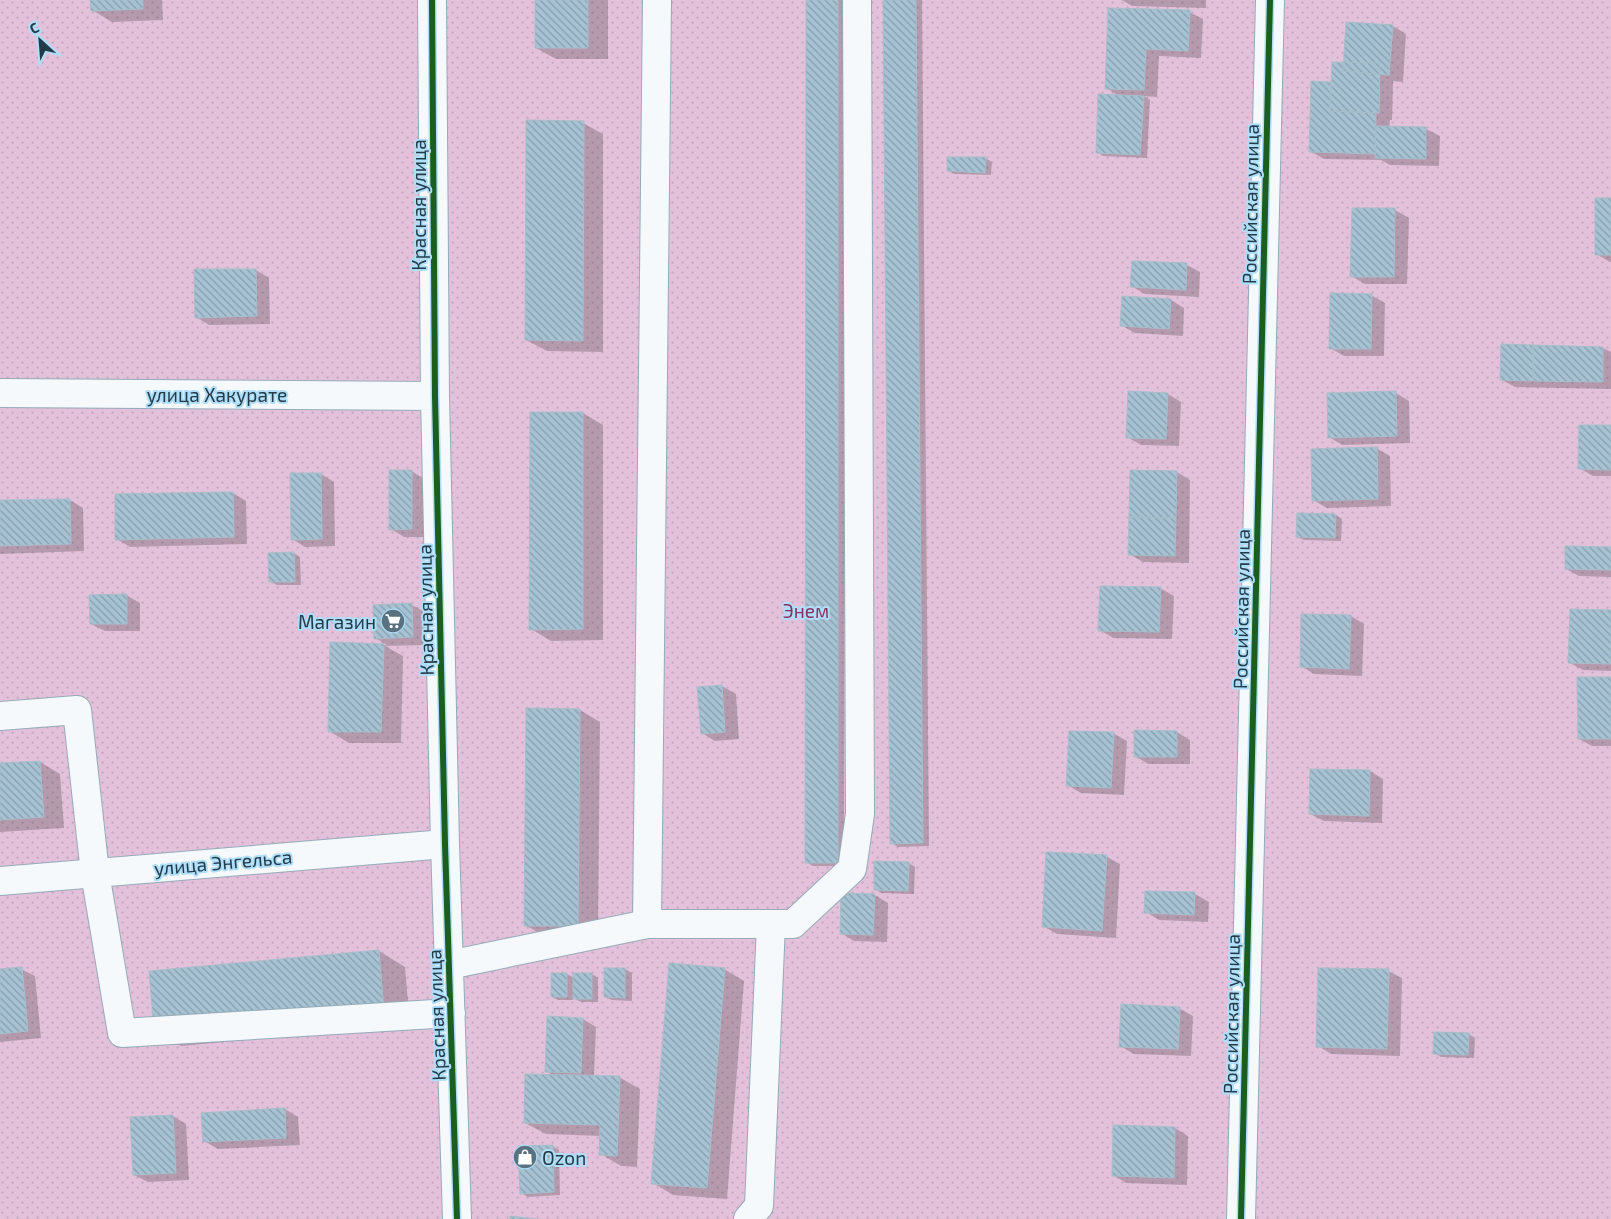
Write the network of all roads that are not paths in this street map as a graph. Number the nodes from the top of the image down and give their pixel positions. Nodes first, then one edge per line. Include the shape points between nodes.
1 (432, 0) edge
2 (657, 0) edge
3 (857, 0) edge
4 (1270, 0) edge
5 (0, 393) edge
6 (435, 396) junction
7 (0, 716) edge
8 (445, 844) junction
9 (95, 873) junction
10 (0, 881) edge
11 (647, 924) junction
12 (771, 924) junction
13 (449, 965) junction
14 (451, 1013) junction
15 (457, 1219) edge
16 (748, 1219) edge
17 (1241, 1219) edge

1 - 6 street, Красная улица
2 - 11 street
3 - 12 street via 860,814 852,869 793,924
4 - 17 street, Российская улица
5 - 6 street, улица Хакурате
6 - 8 street, Красная улица
7 - 9 street via 77,710
8 - 9 street, улица Энгельса
8 - 13 street, Красная улица
9 - 10 street, улица Энгельса
9 - 14 street via 122,1033
11 - 12 street
11 - 13 street
12 - 16 street via 759,1206
13 - 14 street, Красная улица
14 - 15 street, Красная улица

